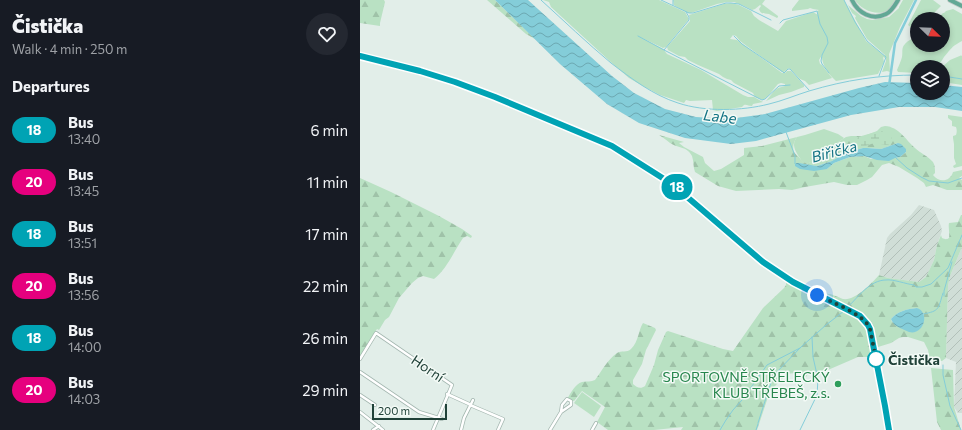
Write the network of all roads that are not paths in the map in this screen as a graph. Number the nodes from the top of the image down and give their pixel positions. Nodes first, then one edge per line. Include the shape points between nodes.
1 (852, 0) edge
2 (898, 0) edge
3 (950, 0) edge
4 (962, 6) edge
5 (360, 56) edge
6 (360, 359) edge
7 (360, 372) edge
8 (447, 394) junction
9 (360, 395) edge
10 (472, 400) dead end
11 (470, 404) junction
12 (375, 405) dead end
13 (360, 412) edge
14 (561, 412) junction
15 (438, 418) junction
16 (442, 419) dead end
17 (596, 423) dead end
18 (379, 426) junction
19 (373, 430) edge
20 (383, 430) edge
21 (433, 430) edge
22 (461, 430) edge
23 (498, 430) edge
24 (550, 430) edge
25 (592, 430) edge
26 (889, 430) edge

1 - 2 main road via 856,8 864,14 877,17 890,12
3 - 4 main road
5 - 26 street via 455,82 612,146 672,184 778,273 860,316 870,329
6 - 8 street, Horní via 376,333 452,385
7 - 15 street via 419,412
8 - 11 street, Horní
8 - 15 street
9 - 12 street
10 - 11 street
11 - 22 street
11 - 23 street, Horní via 503,419
13 - 18 street
14 - 14 street via 562,405 567,399 571,401
14 - 24 street
15 - 16 street
15 - 21 street
17 - 25 street
18 - 19 street
18 - 20 street

